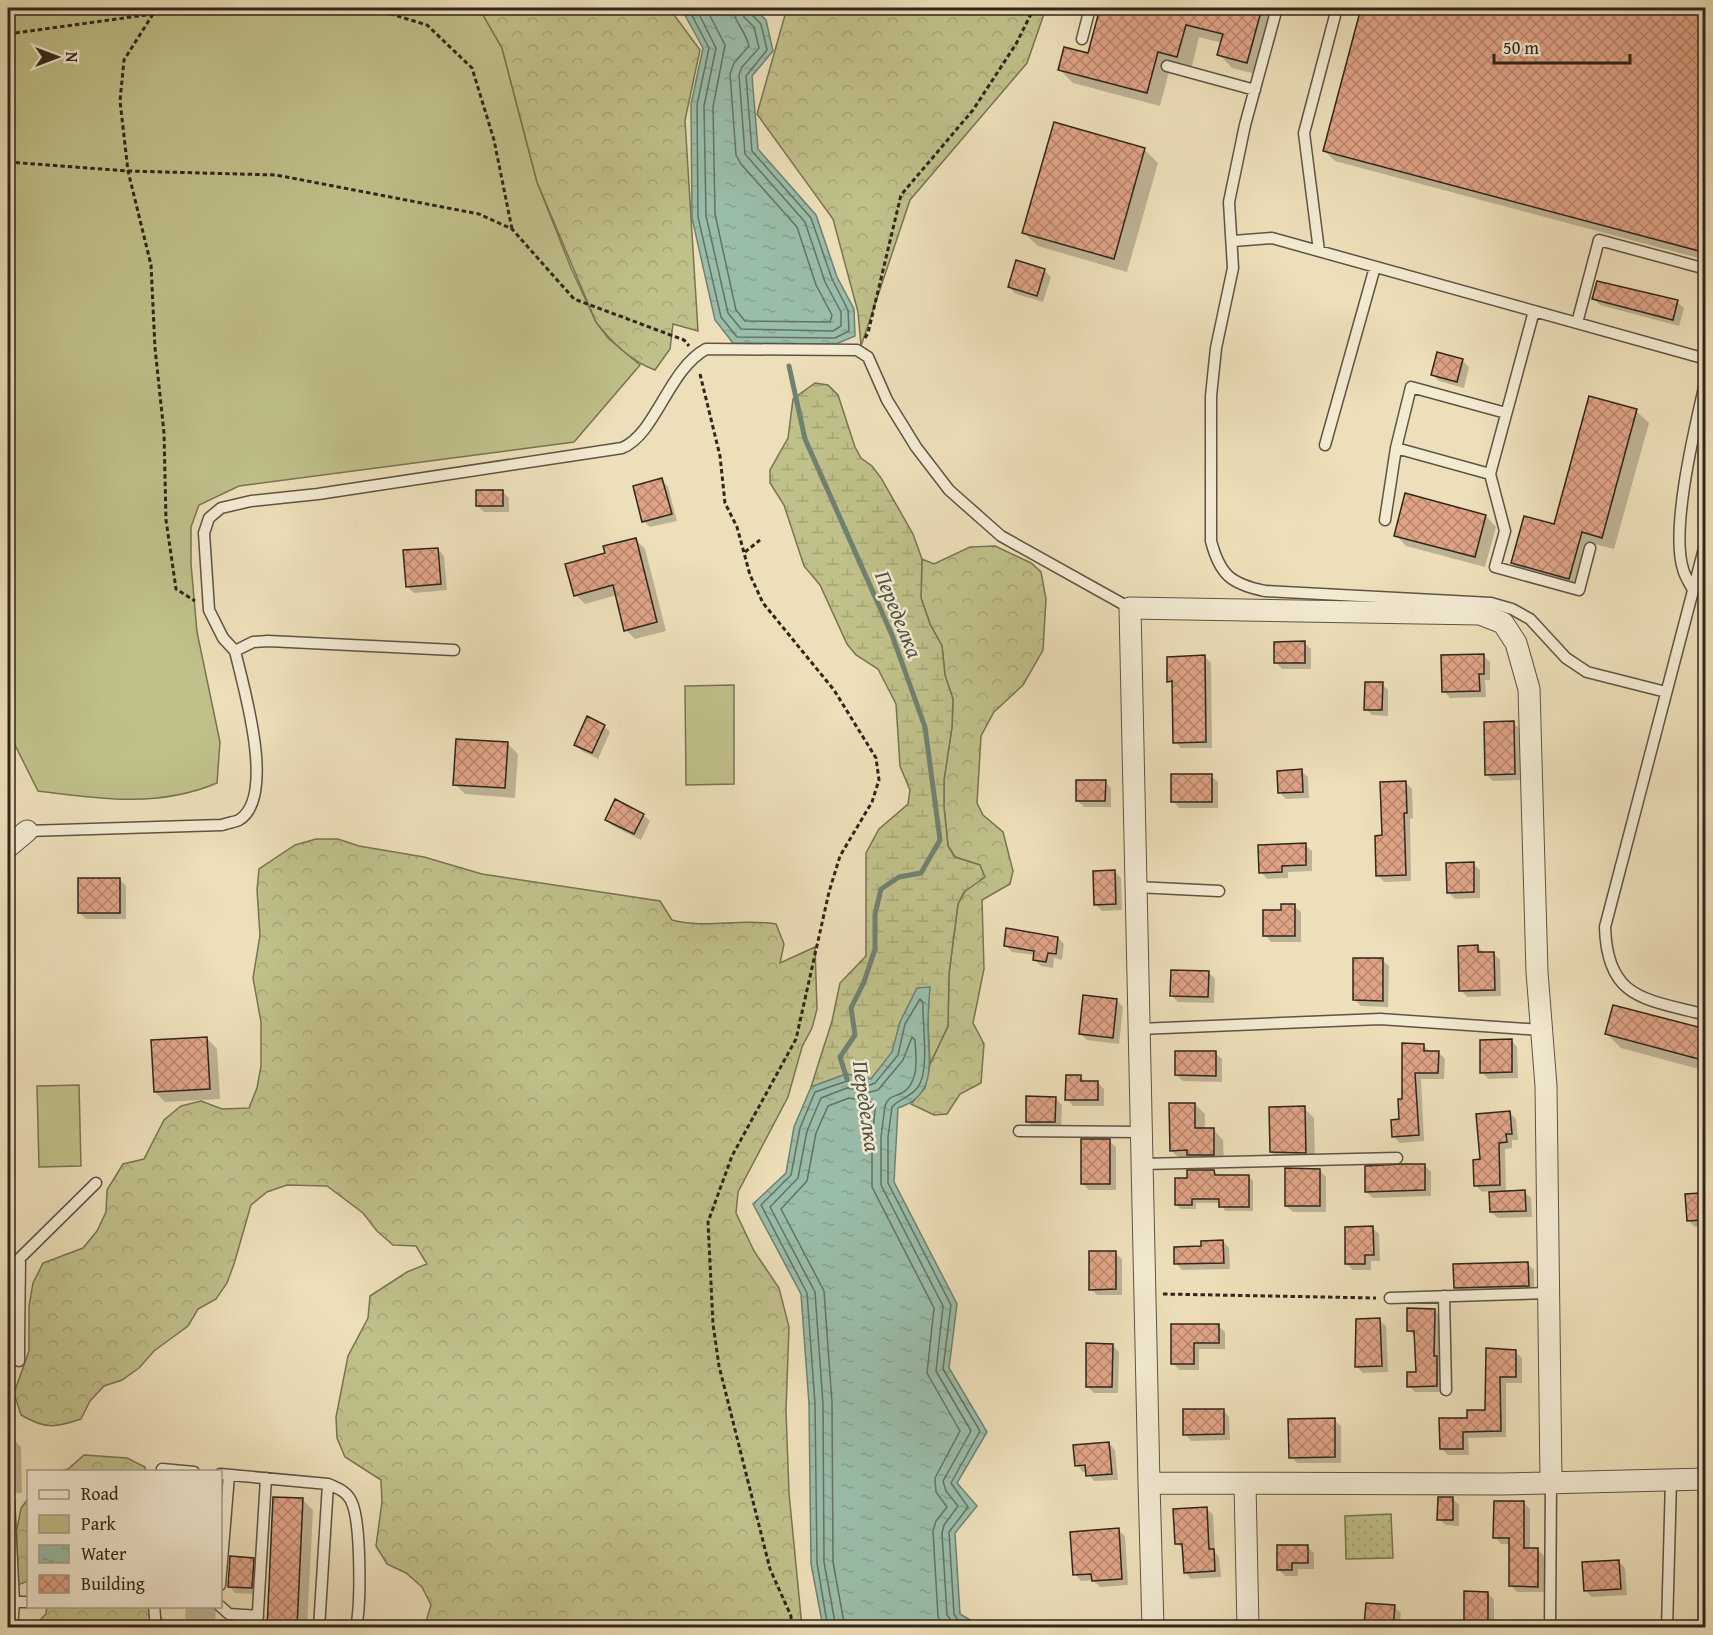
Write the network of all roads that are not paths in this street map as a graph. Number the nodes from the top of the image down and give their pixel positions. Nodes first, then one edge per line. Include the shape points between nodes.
1 (1090, 8) edge
2 (1277, 8) edge
3 (1337, 8) edge
4 (1082, 39) dead end
5 (1167, 66) dead end
6 (1255, 90) junction
7 (1233, 241) junction
8 (1318, 251) junction
9 (1375, 267) junction
10 (1706, 269) edge
11 (1534, 311) junction
12 (1577, 323) junction
13 (1706, 359) edge
14 (1706, 379) edge
15 (1506, 412) junction
16 (1325, 445) dead end
17 (1396, 448) junction
18 (1490, 474) junction
19 (1385, 520) dead end
20 (1706, 541) edge
21 (1590, 548) dead end
22 (1693, 590) junction
23 (1130, 608) junction
24 (454, 650) dead end
25 (235, 651) junction
26 (1666, 692) junction
27 (27, 831) joint
28 (8, 847) edge
29 (1136, 887) junction
30 (1219, 891) dead end
31 (1706, 1015) edge
32 (1139, 1029) junction
33 (1541, 1030) junction
34 (1019, 1131) dead end
35 (1141, 1132) junction
36 (1397, 1158) dead end
37 (1142, 1164) junction
38 (96, 1183) dead end
39 (1550, 1293) junction
40 (1444, 1296) junction
41 (1390, 1298) road end
42 (8, 1339) edge
43 (20, 1339) junction
44 (20, 1361) dead end
45 (1446, 1390) dead end
46 (225, 1474) edge
47 (266, 1478) junction
48 (1706, 1479) edge
49 (1671, 1480) junction
50 (1551, 1481) junction
51 (1149, 1483) junction
52 (328, 1484) junction
53 (1245, 1484) junction
54 (9, 1500) dead end
55 (222, 1541) edge
56 (14, 1602) junction
57 (27, 1602) edge
58 (154, 1608) edge
59 (222, 1608) edge
60 (258, 1622) edge
61 (12, 1628) edge
62 (156, 1628) edge
63 (319, 1628) edge
64 (356, 1628) edge
65 (1154, 1628) edge
66 (1248, 1628) edge
67 (1550, 1628) edge
68 (1667, 1628) edge

1 - 4 lane
2 - 6 lane
3 - 8 lane via 1304,133
5 - 6 lane
6 - 7 lane via 1229,202
7 - 8 lane via 1272,238
7 - 26 lane via 1233,268 1210,396 1210,541 1217,564 1228,576 1265,591 1491,603 1530,619 1566,658 1587,672
8 - 9 lane
9 - 11 lane
9 - 16 lane
10 - 12 lane via 1599,240
11 - 12 lane
11 - 15 lane
12 - 13 lane
14 - 22 lane via 1689,457 1680,533 1682,568
15 - 17 lane via 1411,387
15 - 18 lane
17 - 18 lane
17 - 19 lane
18 - 21 lane via 1504,531 1495,567 1579,590
20 - 22 lane
22 - 26 lane
23 - 25 lane via 1001,536 949,490 898,419 868,357 857,350 706,349 695,355 676,377 637,439 622,448 221,508 209,518 204,533 209,610 223,638
23 - 29 street
23 - 33 street via 1480,614 1503,623 1516,643 1528,689
24 - 25 lane via 268,641 253,642
25 - 27 lane via 258,760 255,799 240,819 222,825
26 - 31 lane via 1605,927 1606,949 1624,988 1645,999
27 - 28 street
29 - 30 lane
29 - 32 street
32 - 33 lane via 1380,1019
32 - 35 street
33 - 39 street via 1546,1086
34 - 35 lane
35 - 37 street
36 - 37 lane
37 - 51 street
38 - 43 lane via 20,1258
39 - 40 lane
39 - 50 street
40 - 41 lane
40 - 45 lane
42 - 43 lane
43 - 44 lane
46 - 47 lane
46 - 55 lane
47 - 52 lane
47 - 60 lane
48 - 49 street
49 - 50 street
49 - 68 lane
50 - 53 street
50 - 67 lane
51 - 53 street
51 - 65 street
52 - 63 lane
52 - 64 lane via 344,1491 352,1502 358,1524
53 - 66 street
54 - 56 lane
56 - 57 lane
56 - 61 lane
58 - 62 lane
59 - 60 lane via 229,1614

